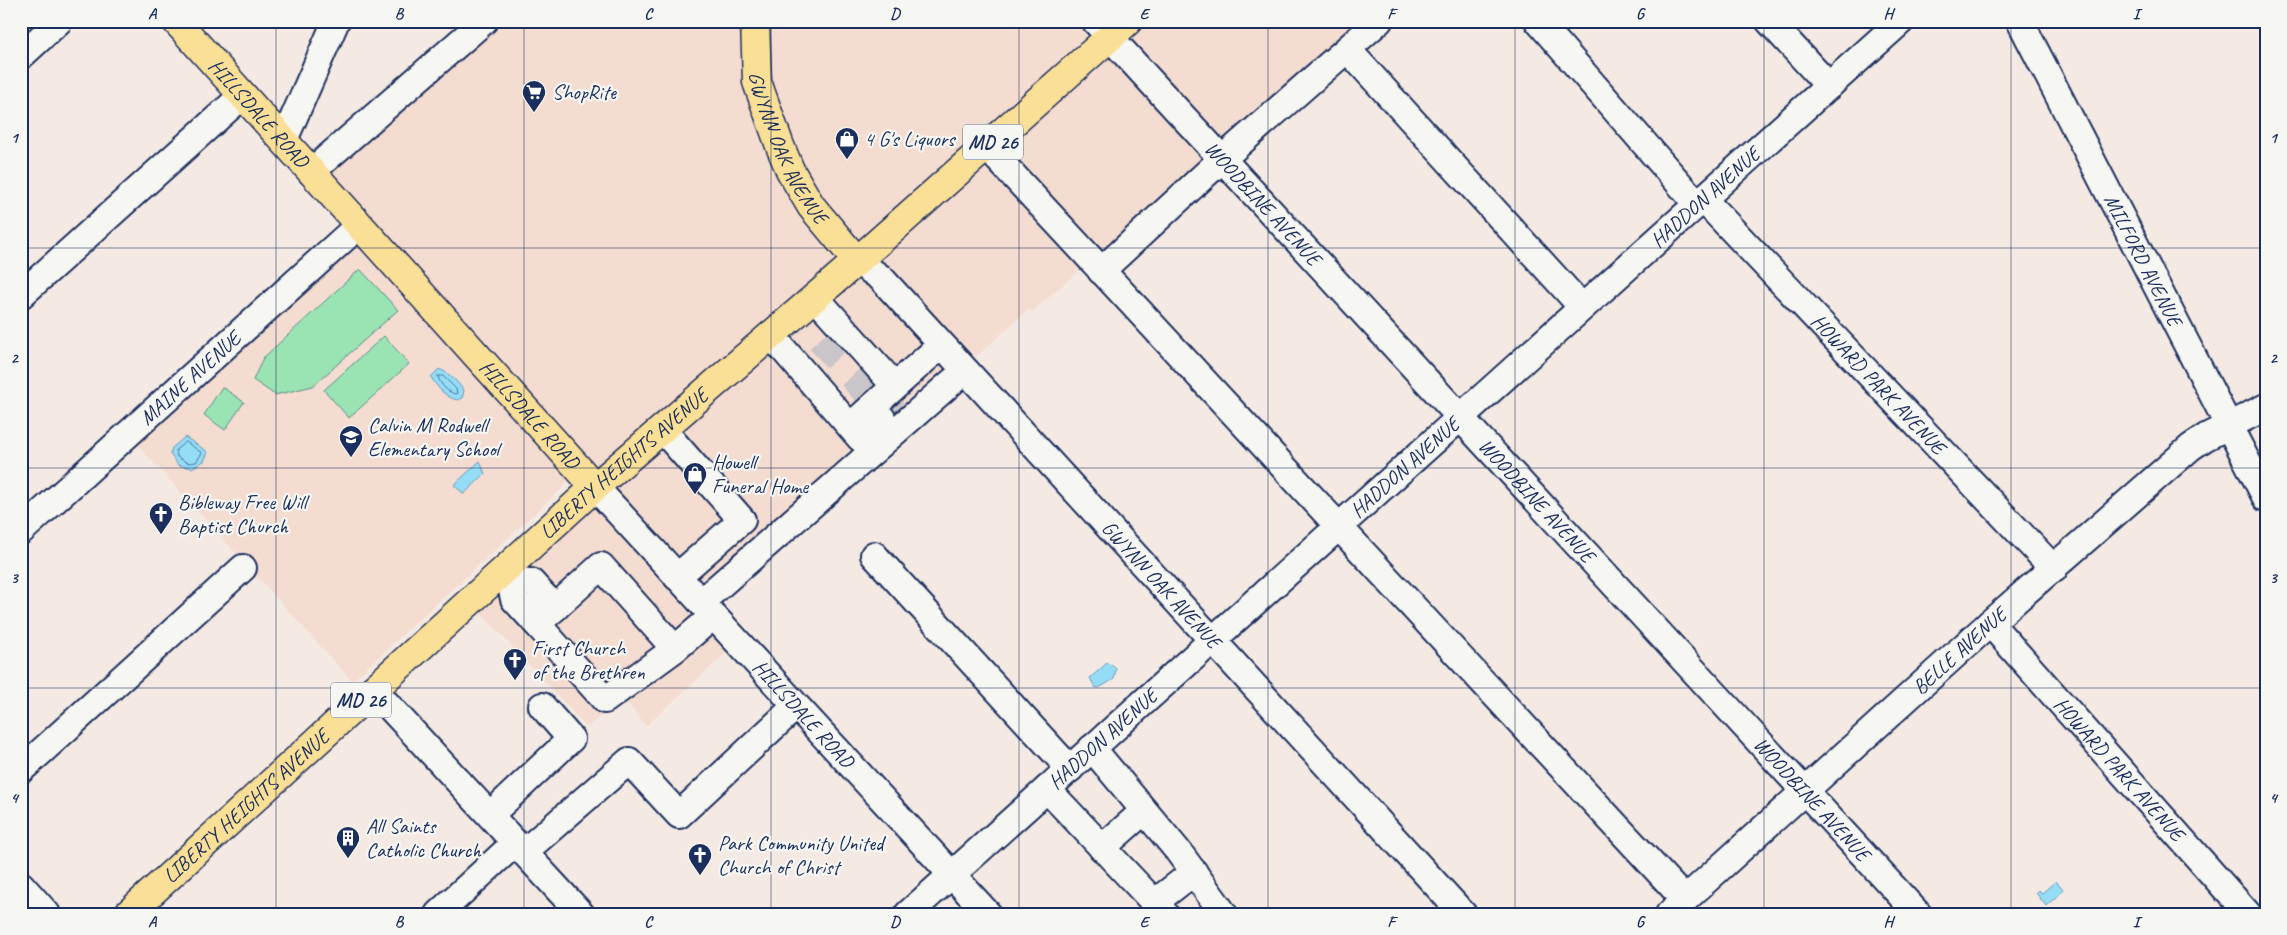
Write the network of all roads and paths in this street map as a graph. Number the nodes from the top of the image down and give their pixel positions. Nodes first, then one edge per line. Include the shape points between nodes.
1 (59, 21) edge
2 (176, 21) edge
3 (336, 21) edge
4 (484, 21) edge
5 (755, 21) edge
6 (1380, 21) edge
7 (1769, 21) edge
8 (1901, 21) edge
9 (2020, 21) edge
10 (1551, 26) edge
11 (1111, 27) edge
12 (1348, 50) junction
13 (21, 56) edge
14 (1829, 86) junction
15 (243, 95) junction
16 (284, 140) junction
17 (987, 147) junction
18 (1222, 159) junction
19 (312, 172) junction
20 (1700, 202) junction
21 (359, 225) junction
22 (857, 261) junction
23 (1101, 271) junction
24 (21, 295) edge
25 (815, 297) junction
26 (1582, 307) junction
27 (771, 335) junction
28 (953, 381) junction
29 (881, 387) junction
30 (2266, 407) edge
31 (1461, 416) junction
32 (882, 418) tunnel mouth
33 (2229, 426) junction
34 (662, 429) junction
35 (594, 487) junction
36 (2266, 498) edge
37 (1338, 527) junction
38 (21, 531) edge
39 (876, 554) dead end
40 (243, 568) dead end
41 (2054, 569) junction
42 (506, 576) junction
43 (678, 577) junction
44 (707, 609) junction
45 (546, 616) junction
46 (1990, 623) junction
47 (1207, 645) junction
48 (675, 649) junction
49 (374, 689) junction
50 (542, 706) dead end
51 (796, 706) junction
52 (1092, 748) junction
53 (1070, 769) junction
54 (21, 770) edge
55 (1047, 789) junction
56 (1805, 791) junction
57 (1144, 811) junction
58 (490, 815) junction
59 (519, 848) junction
60 (1102, 848) junction
61 (1194, 872) junction
62 (952, 874) junction
63 (21, 885) edge
64 (1677, 907) edge
65 (1160, 908) edge
66 (47, 914) edge
67 (128, 914) edge
68 (438, 914) edge
69 (581, 914) edge
70 (908, 914) edge
71 (988, 914) edge
72 (1224, 914) edge
73 (1441, 914) edge
74 (1463, 914) edge
75 (1918, 914) edge
76 (2248, 914) edge

1 - 13 street
2 - 15 main road, HILLSDALE ROAD
3 - 16 street
4 - 19 street
5 - 22 main road, GWYNN OAK AVENUE via 757,82 790,170 811,206
6 - 12 street
7 - 14 street
8 - 14 street, HADDON AVENUE
9 - 33 street, MILFORD AVENUE
10 - 20 street, HOWARD PARK AVENUE
11 - 17 main road, LIBERTY HEIGHTS AVENUE / MD 26
11 - 18 street, WOODBINE AVENUE
12 - 18 street
12 - 26 street
14 - 20 street, HADDON AVENUE
15 - 16 main road, HILLSDALE ROAD
15 - 24 street
16 - 19 main road, HILLSDALE ROAD
17 - 22 main road, LIBERTY HEIGHTS AVENUE / MD 26
17 - 23 street
18 - 23 street
18 - 31 street, WOODBINE AVENUE
19 - 21 main road, HILLSDALE ROAD
20 - 26 street, HADDON AVENUE
20 - 41 street, HOWARD PARK AVENUE
21 - 35 main road, HILLSDALE ROAD
21 - 38 street, MAINE AVENUE
22 - 25 main road, LIBERTY HEIGHTS AVENUE / MD 26
22 - 29 street, GWYNN OAK AVENUE via 869,287
22 - 47 street, GWYNN OAK AVENUE via 881,278
23 - 37 street
25 - 27 main road, LIBERTY HEIGHTS AVENUE / MD 26
25 - 29 street
26 - 31 street, HADDON AVENUE
27 - 29 street via 810,364
27 - 34 main road, LIBERTY HEIGHTS AVENUE / MD 26
28 - 29 street, GWYNN OAK AVENUE
28 - 44 street
28 - 47 street, GWYNN OAK AVENUE
29 - 32 street via 860,438
30 - 33 street, BELLE AVENUE
31 - 37 street, HADDON AVENUE
31 - 56 street, WOODBINE AVENUE
33 - 36 street, MILFORD AVENUE
33 - 41 street, BELLE AVENUE via 2191,447
34 - 35 main road, LIBERTY HEIGHTS AVENUE / MD 26
34 - 43 street via 742,520
35 - 42 main road, LIBERTY HEIGHTS AVENUE / MD 26
35 - 43 street, HILLSDALE ROAD
37 - 47 street, HADDON AVENUE
37 - 64 street
39 - 53 street
40 - 54 street
41 - 46 street, BELLE AVENUE
42 - 45 street via 514,599
42 - 49 main road, LIBERTY HEIGHTS AVENUE / MD 26
43 - 44 street, HILLSDALE ROAD
44 - 48 street
44 - 51 street, HILLSDALE ROAD
45 - 48 street via 601,566
45 - 48 street via 605,700
46 - 56 street, BELLE AVENUE
46 - 76 street, HOWARD PARK AVENUE
47 - 52 street, HADDON AVENUE
47 - 73 street, GWYNN OAK AVENUE
47 - 74 street, GWYNN OAK AVENUE
49 - 58 street
49 - 67 main road, LIBERTY HEIGHTS AVENUE / MD 26
50 - 58 street via 571,739
51 - 59 street via 679,815 629,761
51 - 62 street, HILLSDALE ROAD
52 - 53 street, HADDON AVENUE
52 - 57 street
53 - 55 street, HADDON AVENUE
55 - 60 street
55 - 62 street, HADDON AVENUE
56 - 64 street, BELLE AVENUE
56 - 75 street, WOODBINE AVENUE
57 - 60 street
57 - 61 street
58 - 59 street
59 - 68 street
59 - 69 street
60 - 65 street
61 - 65 street
61 - 72 street
62 - 70 street, HADDON AVENUE
62 - 71 street, HILLSDALE ROAD
63 - 66 street

